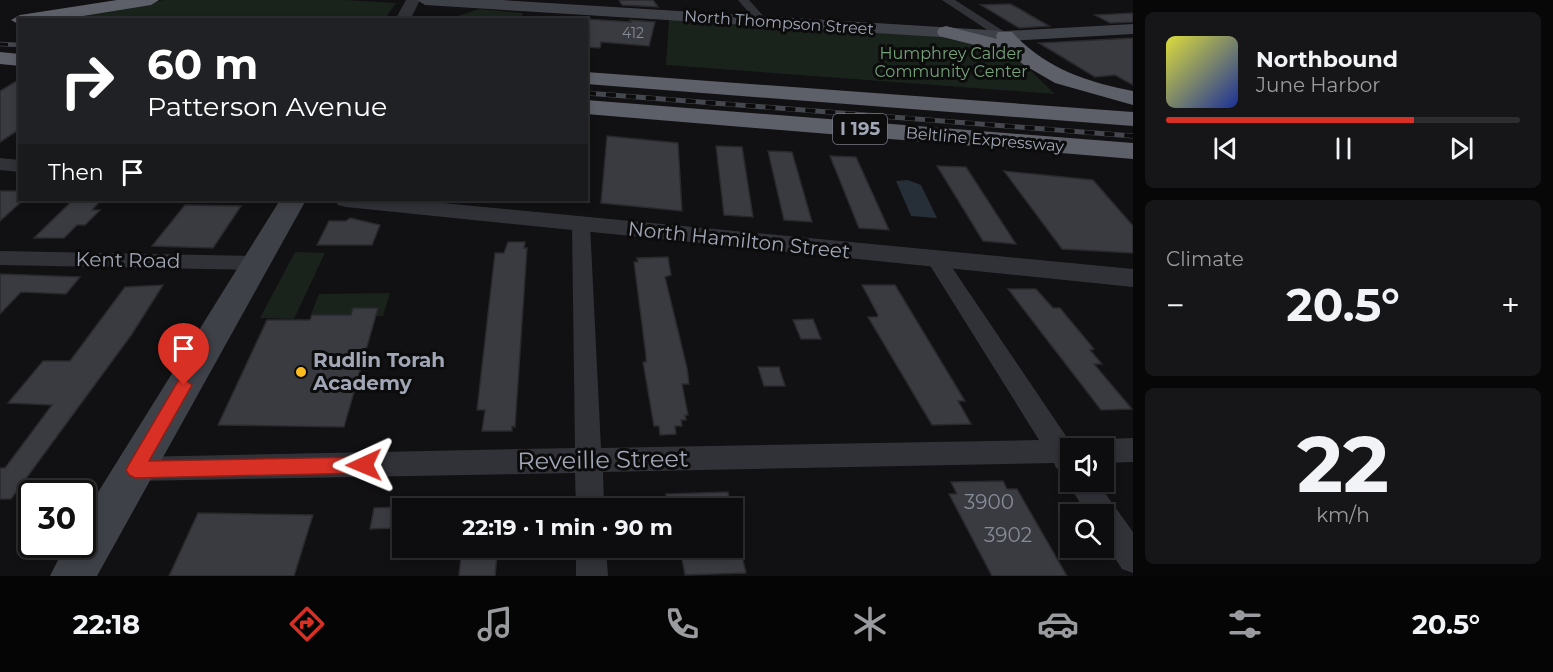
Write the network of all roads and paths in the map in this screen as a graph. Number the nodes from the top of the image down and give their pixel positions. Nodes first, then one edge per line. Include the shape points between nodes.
1 (151, 0) edge
2 (413, 0) edge
3 (425, 0) edge
4 (743, 0) edge
5 (947, 0) edge
6 (479, 1) edge
7 (539, 4) edge
8 (438, 17) dead end
9 (56, 18) edge
10 (403, 18) edge
11 (762, 21) junction
12 (1133, 29) edge
13 (946, 32) joint
14 (1010, 43) junction
15 (0, 58) edge
16 (18, 62) edge
17 (18, 62) edge
18 (0, 64) edge
19 (588, 78) edge
20 (1133, 98) edge
21 (588, 107) edge
22 (1133, 119) edge
23 (1133, 151) edge
24 (0, 164) edge
25 (18, 166) edge
26 (292, 201) edge
27 (356, 201) edge
28 (581, 224) junction
29 (0, 258) edge
30 (936, 259) junction
31 (256, 263) junction
32 (1133, 278) edge
33 (1060, 444) edge
34 (1133, 450) edge
35 (1114, 451) edge
36 (1060, 456) edge
37 (589, 461) junction
38 (135, 470) junction
39 (590, 498) edge
40 (1114, 530) edge
41 (591, 558) edge
42 (1133, 558) edge
43 (72, 576) edge
44 (592, 576) edge

1 - 9 highway
2 - 10 street
3 - 6 main road, North Thompson Street
4 - 11 street
5 - 14 street
6 - 7 main road, North Thompson Street
6 - 8 main road
7 - 11 main road, North Thompson Street
11 - 13 main road, North Thompson Street
12 - 14 main road
13 - 14 highway
14 - 20 highway via 1033,64 1059,76
15 - 16 highway
17 - 18 highway
19 - 22 highway, Beltline Expressway / I 195
21 - 23 highway, Beltline Expressway / I 195
24 - 25 street
26 - 31 main road
27 - 28 street, North Hamilton Street
28 - 30 street, North Hamilton Street
28 - 37 street
29 - 31 street, Kent Road
30 - 32 street, North Hamilton Street
30 - 33 street
31 - 38 main road
34 - 35 street
36 - 37 street, Reveille Street
37 - 38 street, Reveille Street
37 - 39 street
38 - 43 main road
40 - 42 street
41 - 44 street

